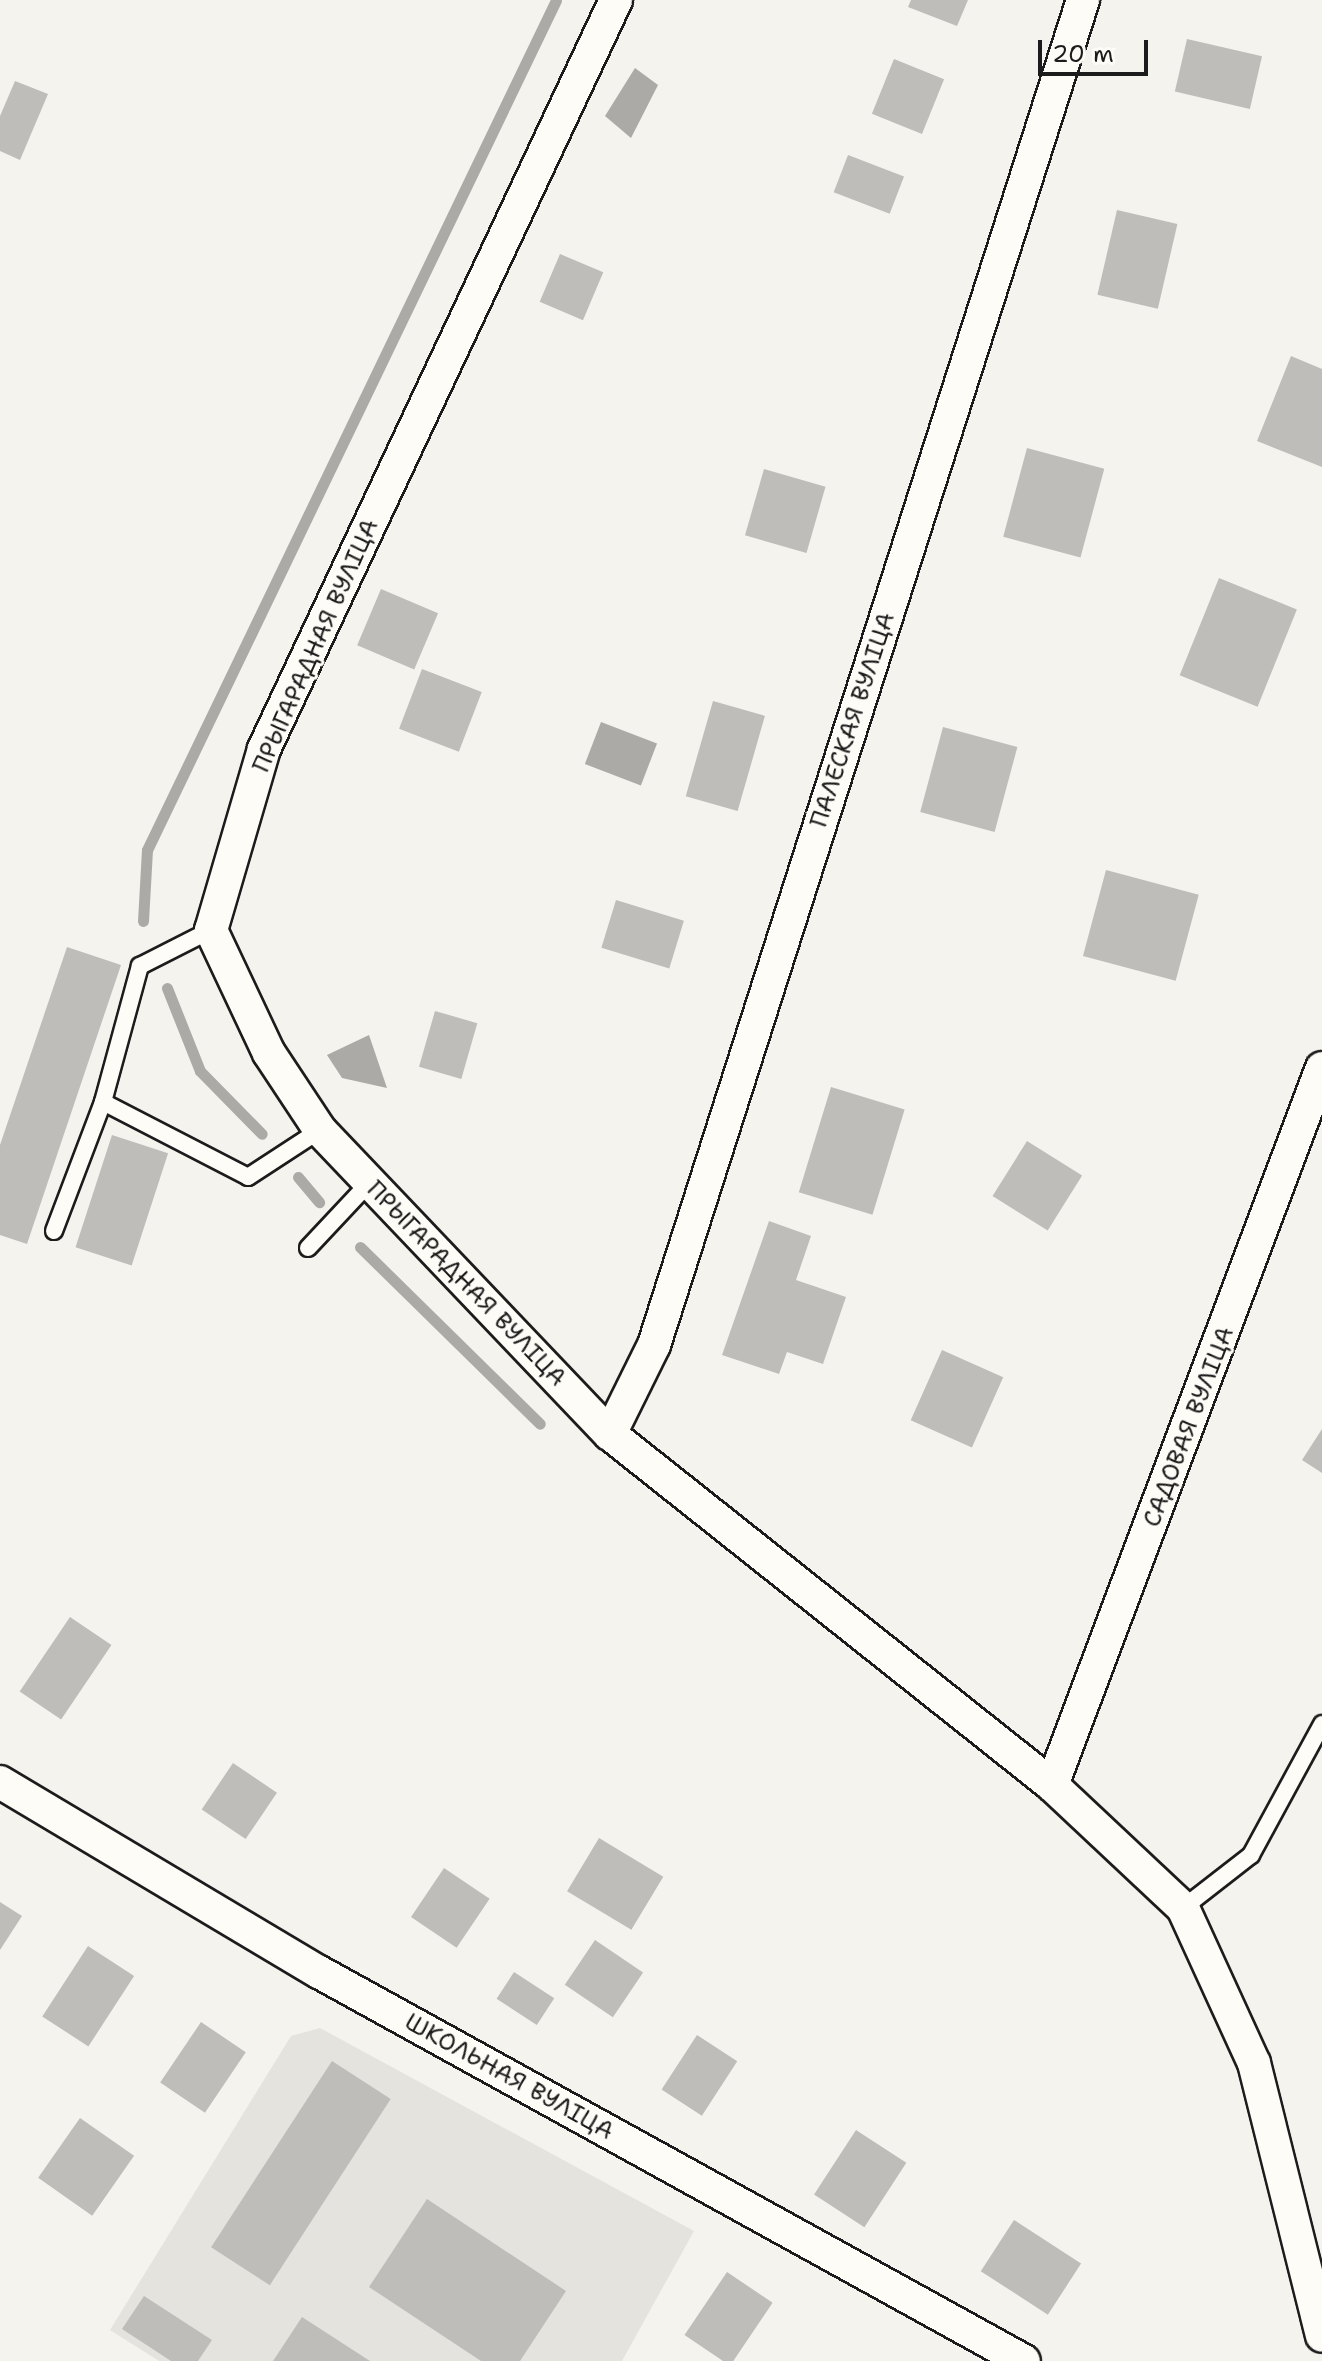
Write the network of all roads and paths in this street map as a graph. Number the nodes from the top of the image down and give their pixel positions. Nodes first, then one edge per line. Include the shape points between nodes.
1 (616, 0) edge
2 (1083, 0) edge
3 (211, 930) junction
4 (1322, 1068) edge
5 (103, 1102) junction
6 (320, 1130) junction
7 (368, 1184) junction
8 (54, 1231) dead end
9 (308, 1248) dead end
10 (610, 1434) junction
11 (1322, 1724) edge
12 (0, 1782) edge
13 (1052, 1785) junction
14 (1183, 1908) junction
15 (1322, 2336) edge
16 (1024, 2361) edge

1 - 3 street, ПРЫГАРАДНАЯ ВУЛІЦА via 264,749
2 - 10 street, ПАЛЕСКАЯ ВУЛІЦА via 659,1330
3 - 5 lane via 140,966
3 - 6 street, ПРЫГАРАДНАЯ ВУЛІЦА via 269,1053
4 - 13 street, САДОВАЯ ВУЛІЦА
5 - 6 lane via 248,1177
5 - 8 lane
6 - 7 street, ПРЫГАРАДНАЯ ВУЛІЦА
7 - 9 lane
7 - 10 street, ПРЫГАРАДНАЯ ВУЛІЦА
10 - 13 street, ПРЫГАРАДНАЯ ВУЛІЦА
11 - 14 lane via 1251,1855
12 - 16 street, ШКОЛЬНАЯ ВУЛІЦА via 319,1972
13 - 14 street, ПРЫГАРАДНАЯ ВУЛІЦА
14 - 15 street via 1254,2063

